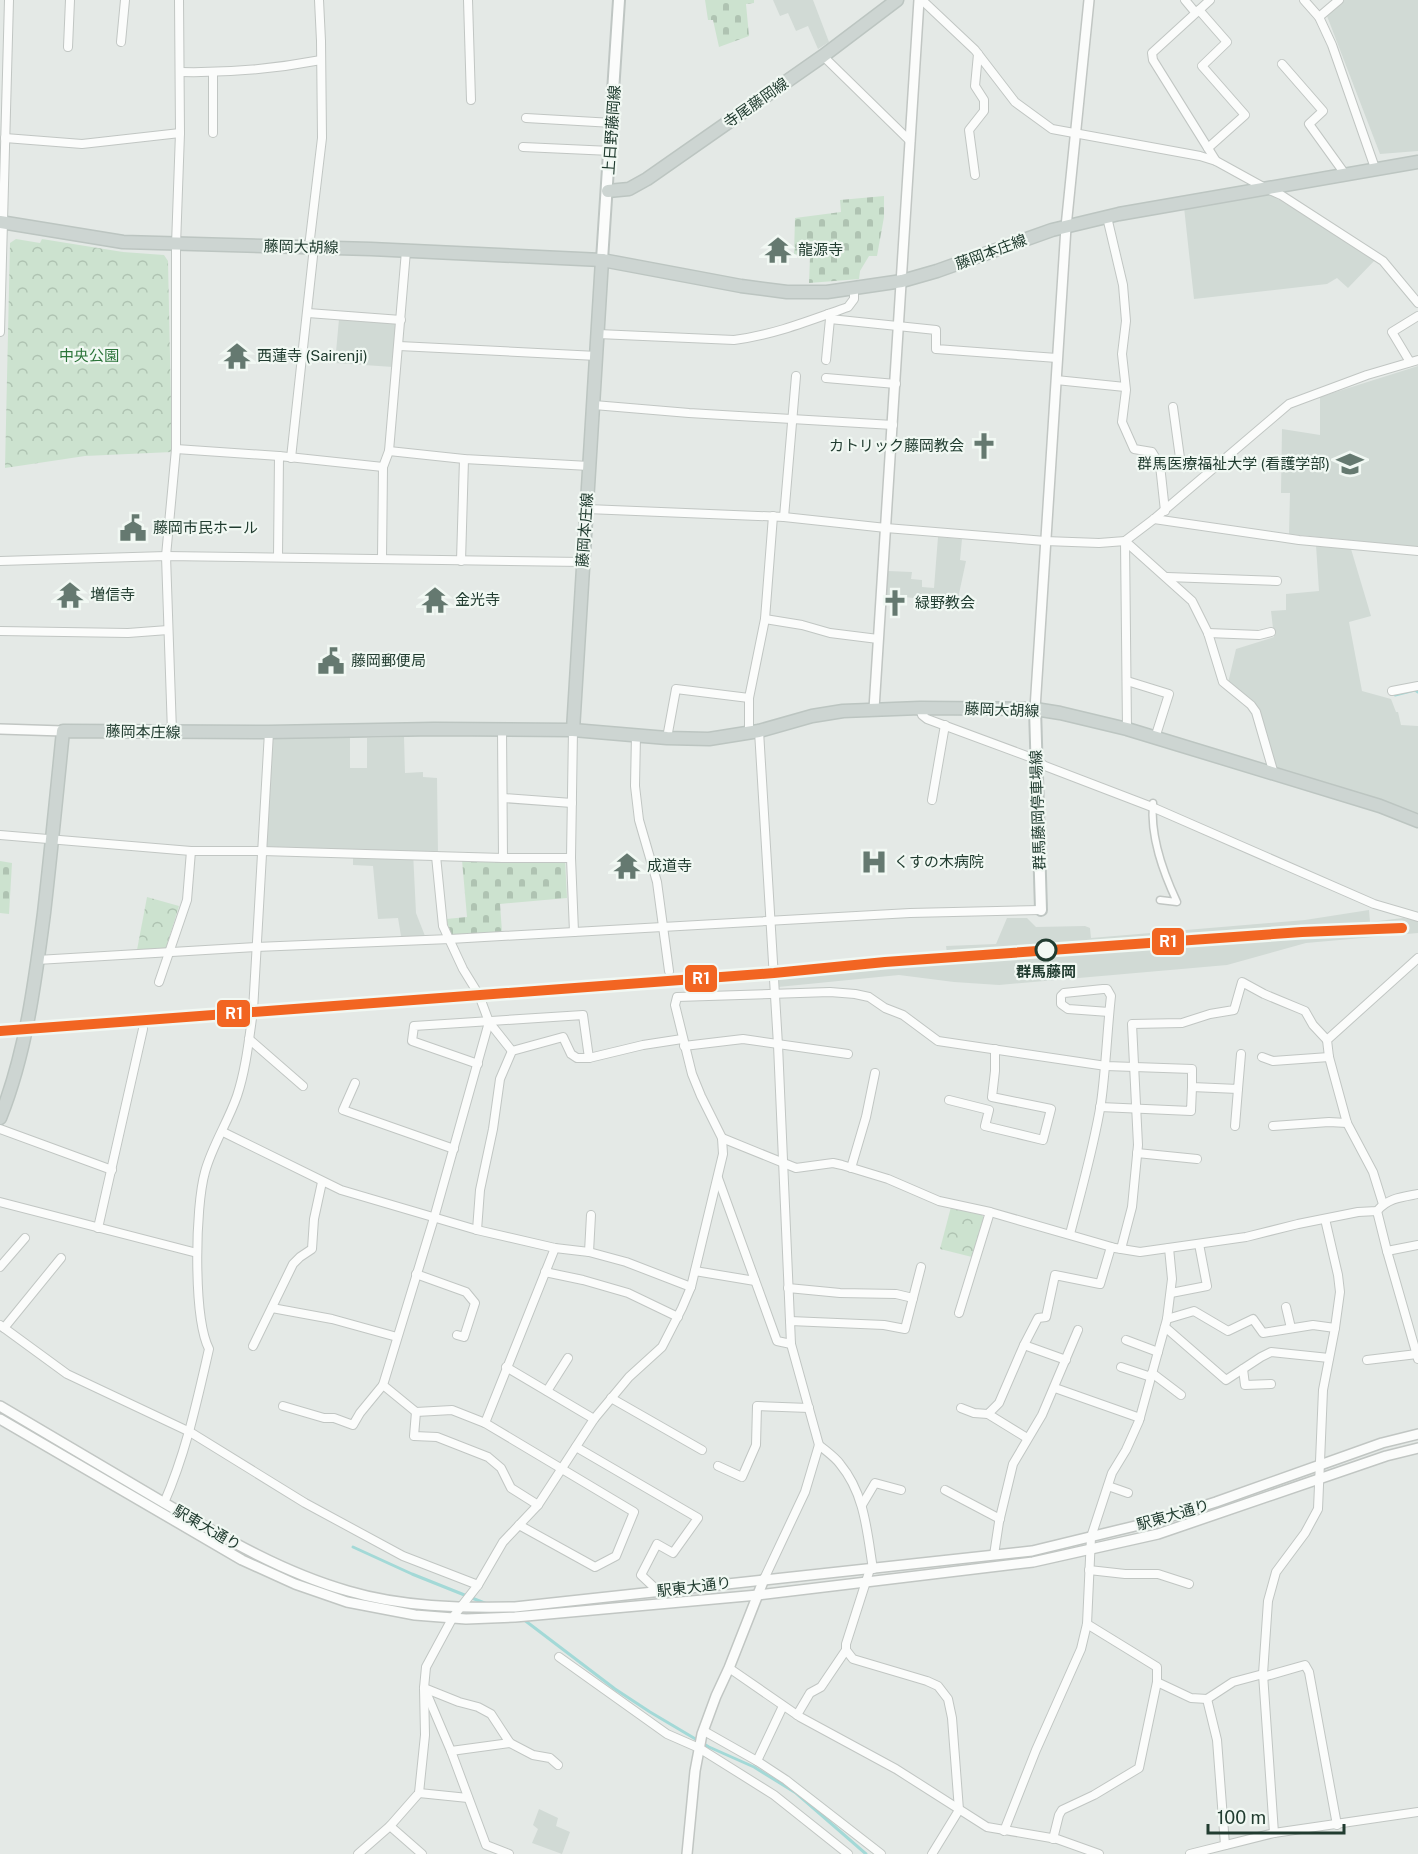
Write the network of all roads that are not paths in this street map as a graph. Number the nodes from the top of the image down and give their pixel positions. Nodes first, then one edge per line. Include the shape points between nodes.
1 (9, 0) edge
2 (69, 0) edge
3 (125, 0) edge
4 (179, 0) edge
5 (319, 0) edge
6 (468, 0) edge
7 (620, 0) edge
8 (897, 0) edge
9 (921, 0) edge
10 (1089, 0) edge
11 (1185, 0) edge
12 (1210, 0) edge
13 (1304, 0) edge
14 (1339, 0) edge
15 (1197, 11) junction
16 (1319, 17) junction
17 (121, 42) dead end
18 (68, 47) dead end
19 (978, 54) junction
20 (823, 56) junction
21 (321, 60) junction
22 (1282, 64) dead end
23 (180, 72) junction
24 (213, 72) junction
25 (471, 100) dead end
26 (526, 118) dead end
27 (3, 120) edge
28 (613, 123) junction
29 (180, 133) junction
30 (213, 133) dead end
31 (1076, 135) junction
32 (5, 138) junction
33 (910, 141) junction
34 (523, 147) dead end
35 (1208, 148) junction
36 (611, 151) junction
37 (1216, 161) junction
38 (1418, 162) edge
39 (1375, 168) junction
40 (1345, 174) junction
41 (975, 175) dead end
42 (1265, 188) junction
43 (608, 190) junction
44 (1107, 217) junction
45 (2, 222) edge
46 (1066, 227) junction
47 (176, 245) junction
48 (311, 247) junction
49 (406, 251) junction
50 (602, 261) junction
51 (902, 281) junction
52 (854, 289) junction
53 (1418, 303) edge
54 (308, 313) junction
55 (829, 316) junction
56 (1418, 316) edge
57 (0, 320) edge
58 (401, 321) junction
59 (899, 327) junction
60 (0, 332) edge
61 (598, 334) junction
62 (399, 346) junction
63 (597, 356) junction
64 (1058, 358) junction
65 (826, 360) dead end
66 (1414, 361) edge
67 (796, 376) dead end
68 (826, 378) dead end
69 (1056, 380) junction
70 (896, 384) junction
71 (1125, 387) junction
72 (594, 405) junction
73 (1173, 407) dead end
74 (793, 419) junction
75 (893, 424) junction
76 (176, 449) junction
77 (388, 451) junction
78 (279, 456) junction
79 (291, 458) junction
80 (464, 459) junction
81 (1160, 465) junction
82 (589, 466) junction
83 (383, 467) junction
84 (587, 508) junction
85 (1164, 511) junction
86 (773, 516) junction
87 (784, 516) junction
88 (1154, 519) junction
89 (886, 528) junction
90 (1045, 541) junction
91 (1125, 541) junction
92 (1418, 551) edge
93 (166, 556) junction
94 (278, 557) junction
95 (382, 559) junction
96 (0, 561) edge
97 (461, 561) junction
98 (583, 562) junction
99 (1167, 577) junction
100 (1277, 581) dead end
101 (765, 619) junction
102 (168, 630) junction
103 (0, 632) edge
104 (1271, 632) dead end
105 (1208, 633) junction
106 (878, 639) junction
107 (1127, 681) junction
108 (1418, 686) edge
109 (1392, 691) dead end
110 (749, 698) junction
111 (920, 708) junction
112 (874, 709) junction
113 (1035, 709) junction
114 (945, 725) junction
115 (0, 729) edge
116 (1127, 729) junction
117 (502, 730) junction
118 (573, 730) junction
119 (63, 731) junction
120 (172, 732) junction
121 (269, 732) junction
122 (754, 732) junction
123 (636, 735) junction
124 (667, 738) junction
125 (1155, 738) junction
126 (1035, 759) junction
127 (1274, 774) junction
128 (503, 798) junction
129 (932, 800) dead end
130 (572, 803) junction
131 (1153, 805) junction
132 (1418, 821) edge
133 (0, 835) edge
134 (52, 840) junction
135 (191, 851) junction
136 (262, 851) junction
137 (436, 856) junction
138 (503, 858) junction
139 (571, 858) junction
140 (1160, 900) dead end
141 (1041, 910) joint
142 (1418, 917) edge
143 (772, 922) junction
144 (663, 928) junction
145 (574, 932) junction
146 (450, 939) junction
147 (256, 946) junction
148 (169, 952) junction
149 (1418, 958) edge
150 (38, 960) junction
151 (669, 971) dead end
152 (159, 982) dead end
153 (774, 993) junction
154 (1109, 1012) junction
155 (489, 1022) junction
156 (143, 1029) dead end
157 (249, 1039) junction
158 (1327, 1040) junction
159 (683, 1042) junction
160 (778, 1045) junction
161 (995, 1049) junction
162 (512, 1051) junction
163 (848, 1054) dead end
164 (1241, 1054) dead end
165 (1262, 1057) dead end
166 (1329, 1057) junction
167 (589, 1058) junction
168 (478, 1064) junction
169 (1106, 1066) junction
170 (1133, 1067) junction
171 (874, 1073) dead end
172 (355, 1083) dead end
173 (303, 1086) dead end
174 (1192, 1087) junction
175 (1238, 1089) junction
176 (992, 1096) junction
177 (949, 1100) dead end
178 (1100, 1107) junction
179 (988, 1110) junction
180 (1136, 1110) junction
181 (0, 1118) edge
182 (1347, 1124) junction
183 (1235, 1126) dead end
184 (1273, 1126) dead end
185 (0, 1129) edge
186 (223, 1132) junction
187 (722, 1137) junction
188 (454, 1149) junction
189 (1137, 1153) junction
190 (1197, 1159) dead end
191 (782, 1161) junction
192 (851, 1168) junction
193 (112, 1170) junction
194 (718, 1177) junction
195 (322, 1182) junction
196 (1418, 1194) edge
197 (0, 1202) edge
198 (1383, 1204) junction
199 (1377, 1211) junction
200 (990, 1212) junction
201 (591, 1215) dead end
202 (434, 1218) junction
203 (1325, 1219) junction
204 (98, 1228) junction
205 (477, 1230) junction
206 (1070, 1234) junction
207 (25, 1238) dead end
208 (1199, 1244) junction
209 (1418, 1245) edge
210 (1111, 1247) junction
211 (555, 1248) junction
212 (1169, 1248) junction
213 (1121, 1249) junction
214 (1387, 1251) junction
215 (589, 1252) junction
216 (197, 1253) junction
217 (61, 1258) dead end
218 (0, 1267) edge
219 (921, 1267) dead end
220 (695, 1271) junction
221 (545, 1272) junction
222 (416, 1274) junction
223 (755, 1281) junction
224 (691, 1287) junction
225 (788, 1288) junction
226 (1171, 1293) junction
227 (913, 1298) junction
228 (1286, 1307) dead end
229 (272, 1308) junction
230 (959, 1313) dead end
231 (678, 1317) junction
232 (790, 1321) junction
233 (1166, 1323) junction
234 (2, 1327) edge
235 (1291, 1328) junction
236 (1335, 1328) junction
237 (1078, 1330) dead end
238 (457, 1335) dead end
239 (397, 1337) junction
240 (1126, 1340) dead end
241 (791, 1344) junction
242 (1024, 1345) junction
243 (253, 1346) dead end
244 (1158, 1352) junction
245 (1417, 1356) edge
246 (568, 1358) dead end
247 (1329, 1358) junction
248 (1066, 1360) junction
249 (1367, 1360) dead end
250 (1121, 1366) dead end
251 (506, 1367) junction
252 (1243, 1369) junction
253 (1152, 1375) junction
254 (383, 1384) junction
255 (1271, 1384) dead end
256 (1055, 1388) junction
257 (547, 1391) junction
258 (1181, 1395) dead end
259 (611, 1398) junction
260 (0, 1406) edge
261 (283, 1406) dead end
262 (809, 1408) junction
263 (961, 1408) dead end
264 (416, 1412) junction
265 (988, 1414) junction
266 (1140, 1418) junction
267 (0, 1419) edge
268 (594, 1419) junction
269 (485, 1423) junction
270 (190, 1432) junction
271 (1418, 1434) edge
272 (1027, 1438) junction
273 (819, 1445) junction
274 (576, 1447) junction
275 (1418, 1448) edge
276 (702, 1450) dead end
277 (718, 1466) dead end
278 (1320, 1466) junction
279 (562, 1467) junction
280 (1320, 1478) junction
281 (1108, 1486) junction
282 (902, 1490) dead end
283 (945, 1490) dead end
284 (1128, 1493) dead end
285 (164, 1503) junction
286 (538, 1505) junction
287 (862, 1505) junction
288 (1000, 1519) junction
289 (519, 1525) junction
290 (1091, 1537) junction
291 (1090, 1550) junction
292 (994, 1555) junction
293 (871, 1569) junction
294 (1089, 1570) junction
295 (764, 1579) junction
296 (866, 1582) junction
297 (1189, 1584) dead end
298 (478, 1585) junction
299 (658, 1591) junction
300 (758, 1594) junction
301 (460, 1607) junction
302 (453, 1617) junction
303 (1087, 1624) junction
304 (846, 1650) junction
305 (559, 1658) dead end
306 (729, 1668) junction
307 (1263, 1675) junction
308 (1157, 1682) junction
309 (424, 1688) junction
310 (1207, 1700) junction
311 (783, 1706) junction
312 (797, 1715) junction
313 (703, 1733) junction
314 (510, 1743) junction
315 (699, 1748) junction
316 (451, 1751) junction
317 (757, 1761) junction
318 (558, 1765) dead end
319 (419, 1792) junction
320 (468, 1798) junction
321 (959, 1810) junction
322 (1418, 1812) edge
323 (1337, 1825) junction
324 (390, 1826) junction
325 (1004, 1831) junction
326 (1274, 1833) junction
327 (1053, 1839) junction
328 (1225, 1845) junction
329 (358, 1854) edge
330 (422, 1854) edge
331 (509, 1854) edge
332 (687, 1854) edge
333 (848, 1854) edge
334 (881, 1854) edge
335 (932, 1854) edge
336 (1099, 1854) edge
337 (1190, 1854) edge

1 - 27 street
2 - 18 street
3 - 17 street
4 - 23 street
5 - 21 street
6 - 25 street
7 - 28 main road, 上日野藤岡線
8 - 20 main road, 寺尾藤岡線
9 - 19 street
9 - 33 street
10 - 31 street
11 - 15 street
12 - 15 street
13 - 16 street
14 - 16 street
15 - 35 street via 1152,53
15 - 35 street via 1227,42 1202,66 1245,115
16 - 39 street
19 - 31 street via 1016,102 1052,129
19 - 41 street via 975,86 984,100 984,111 969,130
20 - 33 street
20 - 43 main road, 寺尾藤岡線 via 647,180 629,189
21 - 24 street via 279,68
21 - 48 street via 322,138
22 - 40 street via 1323,111 1309,124
23 - 24 street
23 - 29 street
24 - 30 street
26 - 28 street
27 - 32 street
28 - 36 main road, 上日野藤岡線
29 - 32 street via 82,144
29 - 47 street
31 - 37 street via 1159,147
31 - 46 street
32 - 45 street
33 - 51 street
34 - 36 street
35 - 37 street
36 - 43 main road, 上日野藤岡線
37 - 42 street
38 - 39 main road, 藤岡本庄線
39 - 40 main road, 藤岡本庄線
40 - 42 main road, 藤岡本庄線
42 - 44 main road, 藤岡本庄線
42 - 53 street via 1383,261
43 - 50 main road, 上日野藤岡線
44 - 46 main road, 藤岡本庄線
44 - 71 street via 1124,285
45 - 47 main road, 藤岡大胡線 via 123,242
45 - 57 street
46 - 51 main road, 藤岡本庄線
46 - 64 street
47 - 48 main road, 藤岡大胡線
47 - 76 street
48 - 49 main road, 藤岡大胡線
48 - 54 street
49 - 50 main road, 藤岡大胡線
49 - 58 street
50 - 52 main road, 藤岡本庄線 via 787,292
50 - 61 main road, 藤岡本庄線
51 - 52 main road, 藤岡本庄線
51 - 59 street
52 - 55 street via 854,299 848,307
54 - 58 street
54 - 79 street
55 - 59 street
55 - 61 street via 734,340
55 - 65 street
56 - 66 street via 1392,332
57 - 60 street
58 - 62 street
59 - 64 street via 936,330 936,349
59 - 70 street
61 - 63 main road, 藤岡本庄線
62 - 63 street
62 - 77 street
63 - 72 main road, 藤岡本庄線
64 - 69 street
66 - 85 street via 1289,404
67 - 74 street
68 - 70 street
69 - 71 street
69 - 90 street
70 - 75 street
71 - 81 street via 1122,422 1134,449 1152,452
72 - 74 street
72 - 82 main road, 藤岡本庄線
73 - 81 street via 1180,458
74 - 75 street
74 - 87 street
75 - 89 street
76 - 78 street
76 - 93 street
77 - 80 street
77 - 83 street
78 - 79 street
78 - 94 street
79 - 83 street
80 - 82 street
80 - 97 street
81 - 85 street
82 - 84 main road, 藤岡本庄線
83 - 95 street
84 - 86 street
84 - 98 main road, 藤岡本庄線
85 - 88 street
86 - 87 street
86 - 101 street
87 - 89 street
88 - 91 street
88 - 92 street via 1299,540
89 - 90 street
89 - 106 street
90 - 91 street
90 - 113 street
91 - 99 street
91 - 107 street
93 - 94 street
93 - 96 street
93 - 102 street
94 - 95 street
95 - 97 street
97 - 98 street
98 - 118 main road, 藤岡本庄線
99 - 100 street
99 - 105 street via 1192,601
101 - 106 street
101 - 110 street
102 - 103 street
102 - 120 street
104 - 105 street
105 - 127 street via 1223,682 1256,712
106 - 112 street
107 - 116 street
107 - 125 street via 1169,694
108 - 109 street
110 - 122 street
110 - 124 street via 676,689
111 - 112 main road, 藤岡大胡線
111 - 113 main road, 藤岡大胡線
111 - 114 street via 927,719
112 - 122 main road, 藤岡大胡線 via 819,715
113 - 116 main road, 藤岡大胡線
113 - 126 main road, 群馬藤岡停車場線
114 - 126 street
114 - 129 street
115 - 119 street
116 - 125 main road, 藤岡大胡線
117 - 118 main road, 藤岡本庄線
117 - 121 main road, 藤岡本庄線
117 - 128 street
118 - 123 main road, 藤岡大胡線
118 - 130 street
119 - 120 main road, 藤岡本庄線
119 - 134 main road
120 - 121 main road, 藤岡本庄線
121 - 136 street
122 - 124 main road, 藤岡大胡線 via 709,739
122 - 143 street
123 - 124 main road, 藤岡大胡線
123 - 144 street via 639,820 657,882
125 - 127 main road, 藤岡大胡線
126 - 131 street
126 - 141 main road, 群馬藤岡停車場線
127 - 132 main road, 藤岡大胡線
128 - 130 street
128 - 138 street
130 - 139 street
131 - 140 street via 1153,836 1177,902
131 - 142 street via 1374,904
133 - 134 street
134 - 135 street
134 - 150 main road
135 - 136 street
135 - 148 street via 187,900
136 - 137 street
136 - 147 street
137 - 138 street
137 - 146 street via 443,926
138 - 139 street
139 - 145 street
141 - 143 street
143 - 144 street
143 - 153 street
144 - 145 street
144 - 151 street
145 - 146 street
146 - 147 street
146 - 155 street
147 - 148 street
147 - 157 street
148 - 150 street
148 - 152 street
149 - 158 street
150 - 181 main road via 19,1060
153 - 159 street via 677,997 675,1005
153 - 160 street
153 - 161 street via 830,992 869,997 938,1041
154 - 154 street via 1068,1009 1061,1004 1061,996 1107,989 1111,996
154 - 169 street
155 - 162 street
155 - 167 street via 583,1015
155 - 168 street
155 - 168 street via 414,1026 412,1041
156 - 193 street
157 - 173 street
157 - 186 street via 237,1095
158 - 166 street
158 - 170 street via 1305,1011 1242,982 1234,1010 1182,1023 1132,1024
159 - 160 street via 743,1039
159 - 167 street via 643,1045
159 - 187 street via 698,1089
160 - 163 street
160 - 191 street
161 - 169 street
161 - 176 street
162 - 167 street via 563,1038 571,1054
162 - 205 street via 500,1079 480,1190
164 - 175 street
165 - 166 street via 1272,1061
166 - 182 street
168 - 188 street
169 - 170 street
169 - 178 street
170 - 174 street via 1192,1069
170 - 180 street
171 - 192 street
172 - 188 street via 343,1110
174 - 175 street
174 - 180 street via 1191,1111
175 - 183 street
176 - 179 street
176 - 179 street via 1051,1109 1043,1140 985,1126
177 - 179 street
178 - 180 street
178 - 206 street
180 - 189 street
182 - 184 street
182 - 198 street via 1373,1172
185 - 193 street
186 - 195 street
186 - 216 street via 204,1173
187 - 191 street
187 - 194 street
188 - 202 street
189 - 190 street
189 - 213 street via 1132,1207
191 - 192 street via 796,1168 833,1163
191 - 225 street
192 - 200 street via 939,1201
193 - 204 street
194 - 220 street
194 - 223 street
195 - 202 street
195 - 229 street via 312,1250 293,1264
196 - 198 street
197 - 204 street
198 - 199 street
199 - 203 street
199 - 214 street
200 - 206 street
200 - 230 street
201 - 215 street
202 - 205 street
202 - 222 street
203 - 208 street
203 - 236 street via 1340,1292
204 - 216 street
205 - 211 street
206 - 210 street
207 - 218 street
208 - 212 street
208 - 226 street via 1207,1286
209 - 214 street
210 - 213 street
210 - 242 street via 1100,1284 1054,1275 1046,1317 1038,1318
211 - 215 street
211 - 221 street
212 - 213 street via 1140,1252
212 - 226 street
214 - 245 street
215 - 224 street
216 - 270 street via 201,1321 209,1349
217 - 234 street
219 - 227 street
220 - 223 street
220 - 224 street
221 - 231 street via 628,1293
221 - 251 street
222 - 238 street via 466,1292 475,1303 464,1337
222 - 239 street
223 - 241 street via 777,1341
224 - 231 street
225 - 227 street
225 - 232 street
226 - 233 street
227 - 232 street via 905,1329 884,1324
228 - 235 street
229 - 239 street via 332,1318
229 - 243 street
231 - 259 street via 662,1347
232 - 241 street
233 - 235 street via 1194,1311 1228,1331 1253,1319 1263,1333
233 - 244 street
233 - 252 street via 1226,1380
234 - 270 street via 67,1374
235 - 236 street
236 - 247 street
237 - 248 street
239 - 254 street
240 - 244 street
241 - 262 street
242 - 248 street
242 - 265 street via 999,1403
244 - 253 street
245 - 249 street
246 - 257 street
247 - 252 street via 1271,1352
247 - 278 street via 1323,1390
248 - 256 street
250 - 253 street
251 - 257 street
251 - 269 street
252 - 255 street via 1245,1384
253 - 258 street
253 - 266 street
254 - 261 street via 353,1425
254 - 264 street
256 - 266 street
256 - 272 street
257 - 268 street
259 - 268 street
259 - 276 street
260 - 285 street, 駅東大通り
262 - 273 street
262 - 277 street via 757,1406 756,1445 742,1477
263 - 265 street
264 - 269 street via 452,1410
264 - 286 street via 414,1436 437,1437 488,1457 501,1468 511,1488
265 - 272 street
266 - 281 street
267 - 302 street, 駅東大通り via 242,1560 295,1584 347,1602 415,1615
268 - 274 street
269 - 279 street
270 - 285 street
270 - 298 street via 304,1503 393,1551
271 - 278 street, 駅東大通り
272 - 288 street via 1013,1464
273 - 287 street via 840,1462
273 - 295 street via 805,1492
274 - 279 street
274 - 299 street via 698,1518 673,1553 657,1544 641,1575
275 - 280 street, 駅東大通り
278 - 280 street
278 - 290 street, 駅東大通り via 1216,1502
279 - 286 street
279 - 289 street via 634,1512 616,1556 595,1567
280 - 291 street, 駅東大通り via 1158,1534
280 - 307 street via 1318,1509 1276,1572 1268,1601
281 - 284 street
281 - 290 street
282 - 287 street via 875,1483
283 - 288 street
285 - 301 street, 駅東大通り via 246,1551 298,1575 350,1592
286 - 289 street
287 - 293 street
288 - 292 street
289 - 298 street via 503,1542
290 - 291 street
290 - 292 street, 駅東大通り via 1032,1551
291 - 294 street
291 - 296 street, 駅東大通り via 1033,1562
292 - 293 street, 駅東大通り
293 - 295 street, 駅東大通り
293 - 296 street
294 - 297 street via 1158,1574
294 - 303 street
295 - 299 street, 駅東大通り
295 - 300 street
296 - 300 street, 駅東大通り
296 - 304 street
298 - 301 street
299 - 301 street, 駅東大通り via 515,1607
300 - 302 street, 駅東大通り via 515,1617
300 - 306 street
301 - 302 street
302 - 309 street via 426,1667
303 - 308 street via 1157,1667
303 - 325 street via 1081,1649
304 - 312 street
304 - 321 street via 853,1659 938,1686 948,1699
305 - 315 street via 667,1734
306 - 311 street
306 - 313 street
307 - 310 street via 1233,1682
307 - 323 street via 1305,1665 1309,1672
307 - 326 street
308 - 310 street via 1191,1698
308 - 327 street via 1139,1768 1062,1810
309 - 314 street via 491,1714
309 - 316 street
309 - 319 street via 426,1735
310 - 328 street via 1217,1740
311 - 312 street
311 - 317 street
312 - 321 street via 896,1769
313 - 315 street
313 - 317 street
314 - 316 street
314 - 318 street via 533,1755 550,1758
315 - 332 street
315 - 333 street via 774,1795
316 - 320 street
317 - 334 street
319 - 320 street
319 - 324 street
320 - 331 street via 486,1845
321 - 325 street via 987,1827
321 - 335 street
322 - 323 street
323 - 326 street
324 - 329 street
324 - 330 street
325 - 327 street
326 - 328 street
327 - 336 street
328 - 337 street

